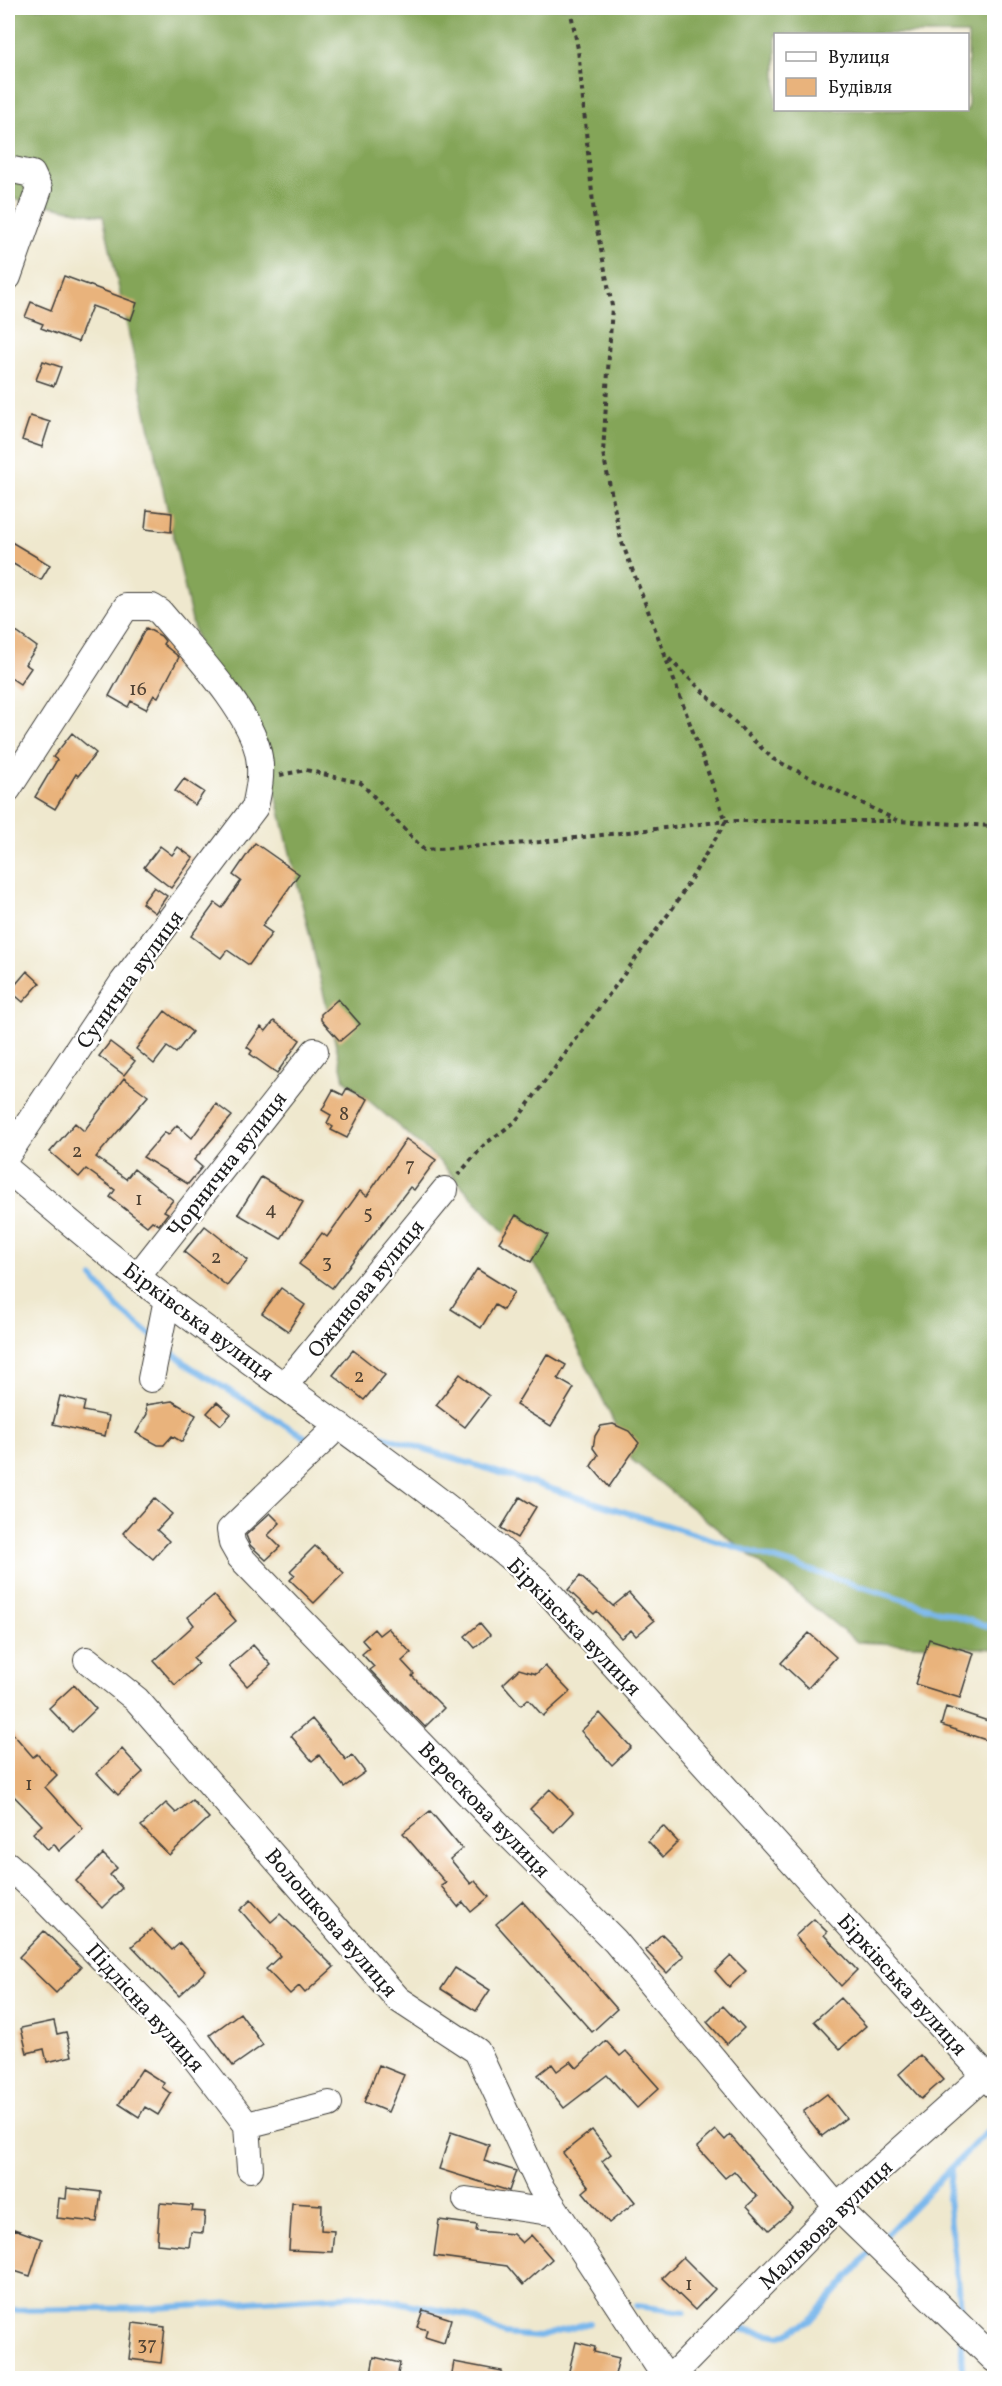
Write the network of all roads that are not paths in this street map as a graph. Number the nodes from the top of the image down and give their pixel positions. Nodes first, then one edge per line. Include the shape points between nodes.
1 (8, 169) edge
2 (8, 278) edge
3 (8, 789) edge
4 (315, 1051) dead end
5 (8, 1154) edge
6 (8, 1170) edge
7 (445, 1190) road end
8 (137, 1277) junction
9 (167, 1299) junction
10 (151, 1379) dead end
11 (285, 1385) junction
12 (339, 1425) junction
13 (87, 1660) dead end
14 (8, 1865) edge
15 (990, 2080) edge
16 (329, 2104) dead end
17 (247, 2125) junction
18 (250, 2169) dead end
19 (466, 2200) dead end
20 (837, 2207) junction
21 (557, 2213) junction
22 (994, 2359) edge
23 (668, 2379) edge

1 - 2 street via 32,174 39,189
3 - 5 street, Сунична вулиця via 126,607 152,607 160,612 208,670 247,726 259,754 261,778 255,807 123,982
4 - 8 street, Чорнична вулиця
6 - 8 street, Бірківська вулиця
7 - 11 street, Ожинова вулиця
8 - 9 street, Бірківська вулиця
9 - 10 street
9 - 11 street, Бірківська вулиця
11 - 12 street, Бірківська вулиця
12 - 15 street, Бірківська вулиця via 483,1534 539,1582
12 - 20 street, Верескова вулиця via 230,1530 240,1557 615,1941
13 - 21 street, Волошкова вулиця via 136,1700 398,1999 477,2051 540,2186
14 - 17 street, Підлісна вулиця via 178,2036
15 - 20 street, Мальвова вулиця
16 - 17 street
17 - 18 street
19 - 21 street
20 - 22 street
20 - 23 street, Мальвова вулиця
21 - 23 street, Волошкова вулиця

